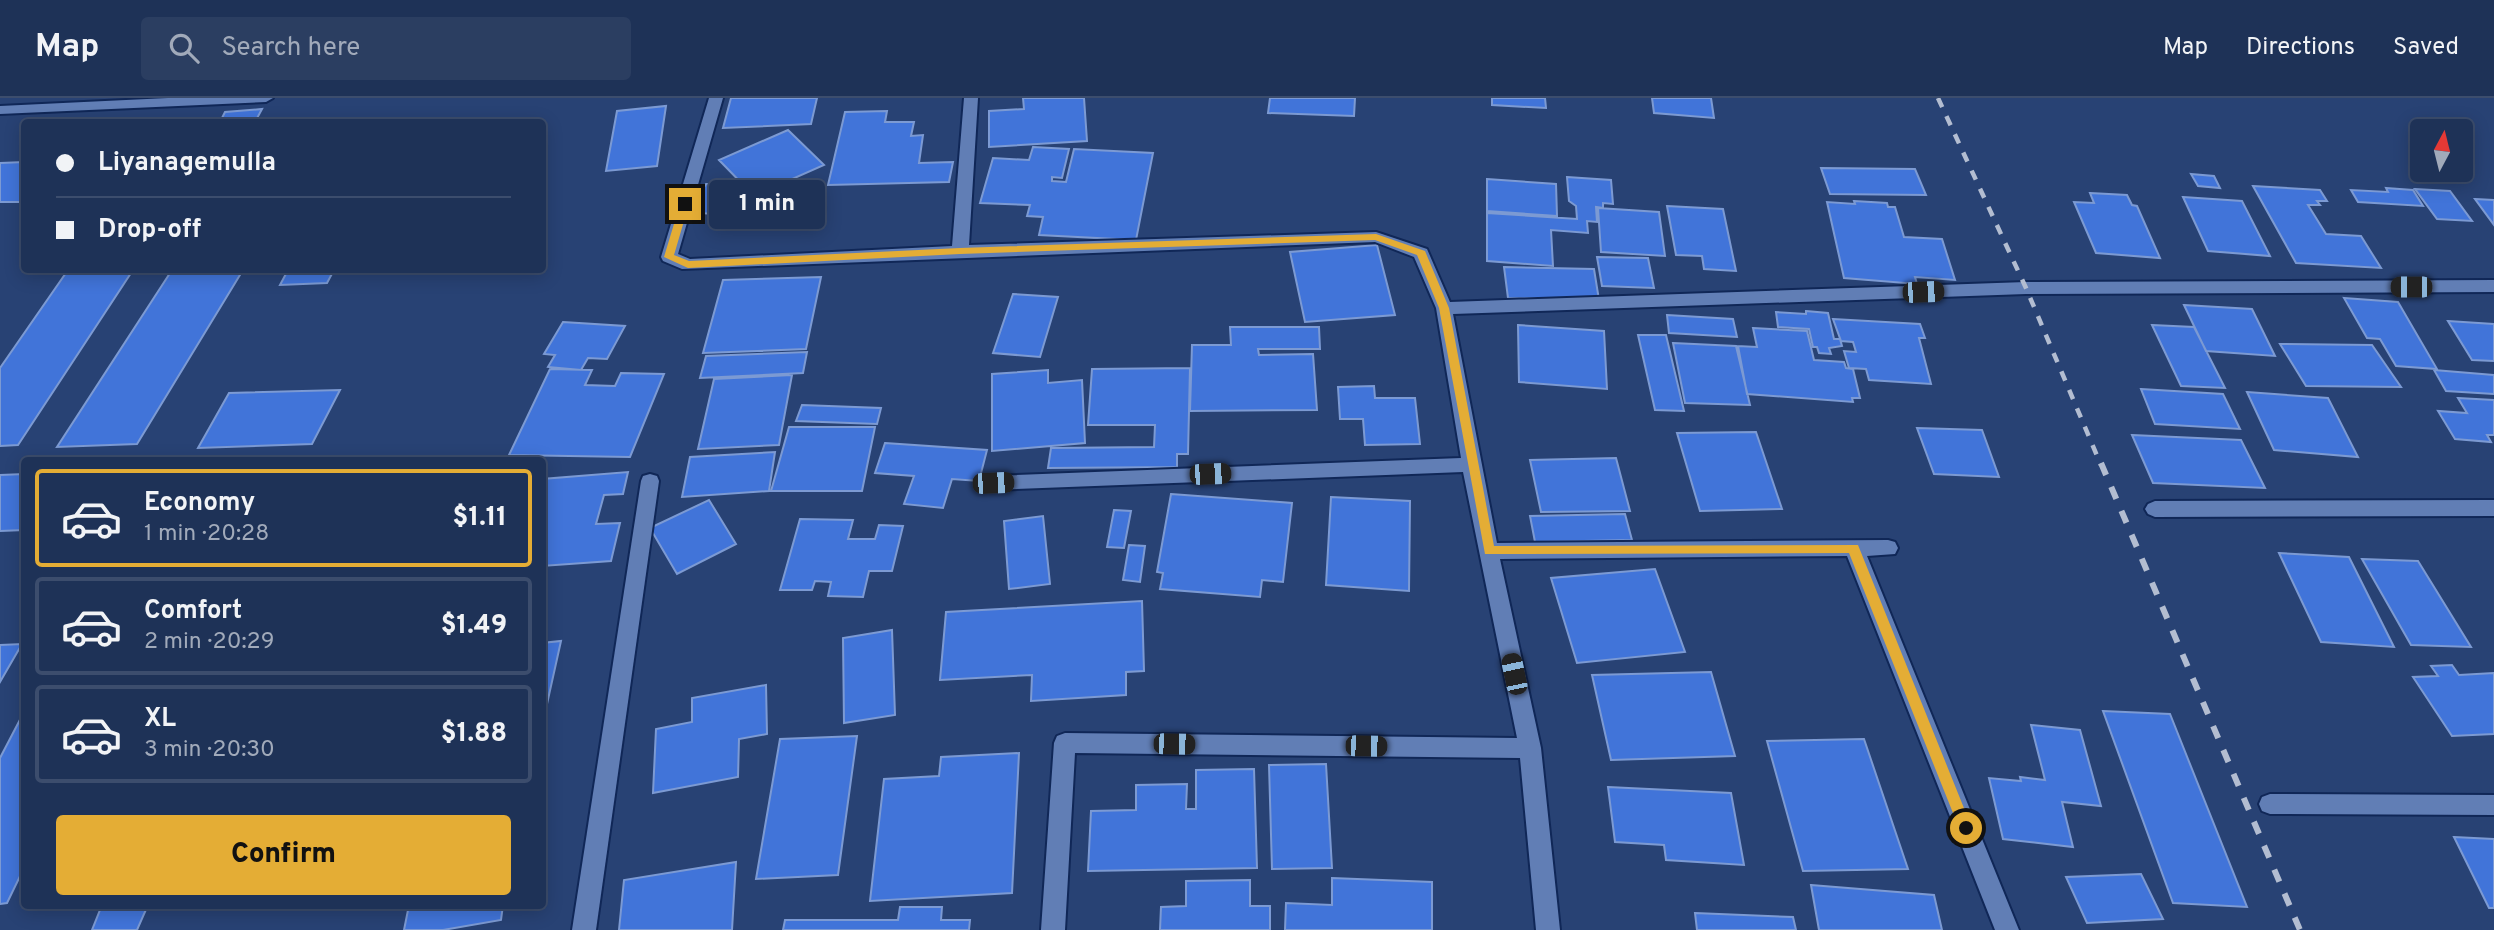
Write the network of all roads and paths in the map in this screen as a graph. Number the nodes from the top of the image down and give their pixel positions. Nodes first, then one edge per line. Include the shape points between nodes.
1 (266, 98) edge
2 (716, 98) edge
3 (971, 98) edge
4 (0, 110) edge
5 (960, 251) junction
6 (2494, 286) edge
7 (1444, 308) junction
8 (1471, 465) junction
9 (650, 481) dead end
10 (993, 483) dead end
11 (2494, 508) edge
12 (2155, 509) dead end
13 (1853, 548) junction
14 (1888, 548) dead end
15 (1489, 551) junction
16 (1530, 748) junction
17 (2270, 804) dead end
18 (2494, 805) edge
19 (584, 930) edge
20 (1052, 930) edge
21 (1548, 930) edge
22 (2007, 930) edge

1 - 4 street
2 - 5 street via 669,257 688,265
3 - 5 street
5 - 7 street via 1376,237 1421,253
6 - 7 street via 2026,288
7 - 8 street
8 - 10 street
8 - 15 street
9 - 19 street
11 - 12 street
13 - 14 street
13 - 15 street
13 - 22 street
15 - 16 street
16 - 20 street via 1065,743
16 - 21 street
17 - 18 street

